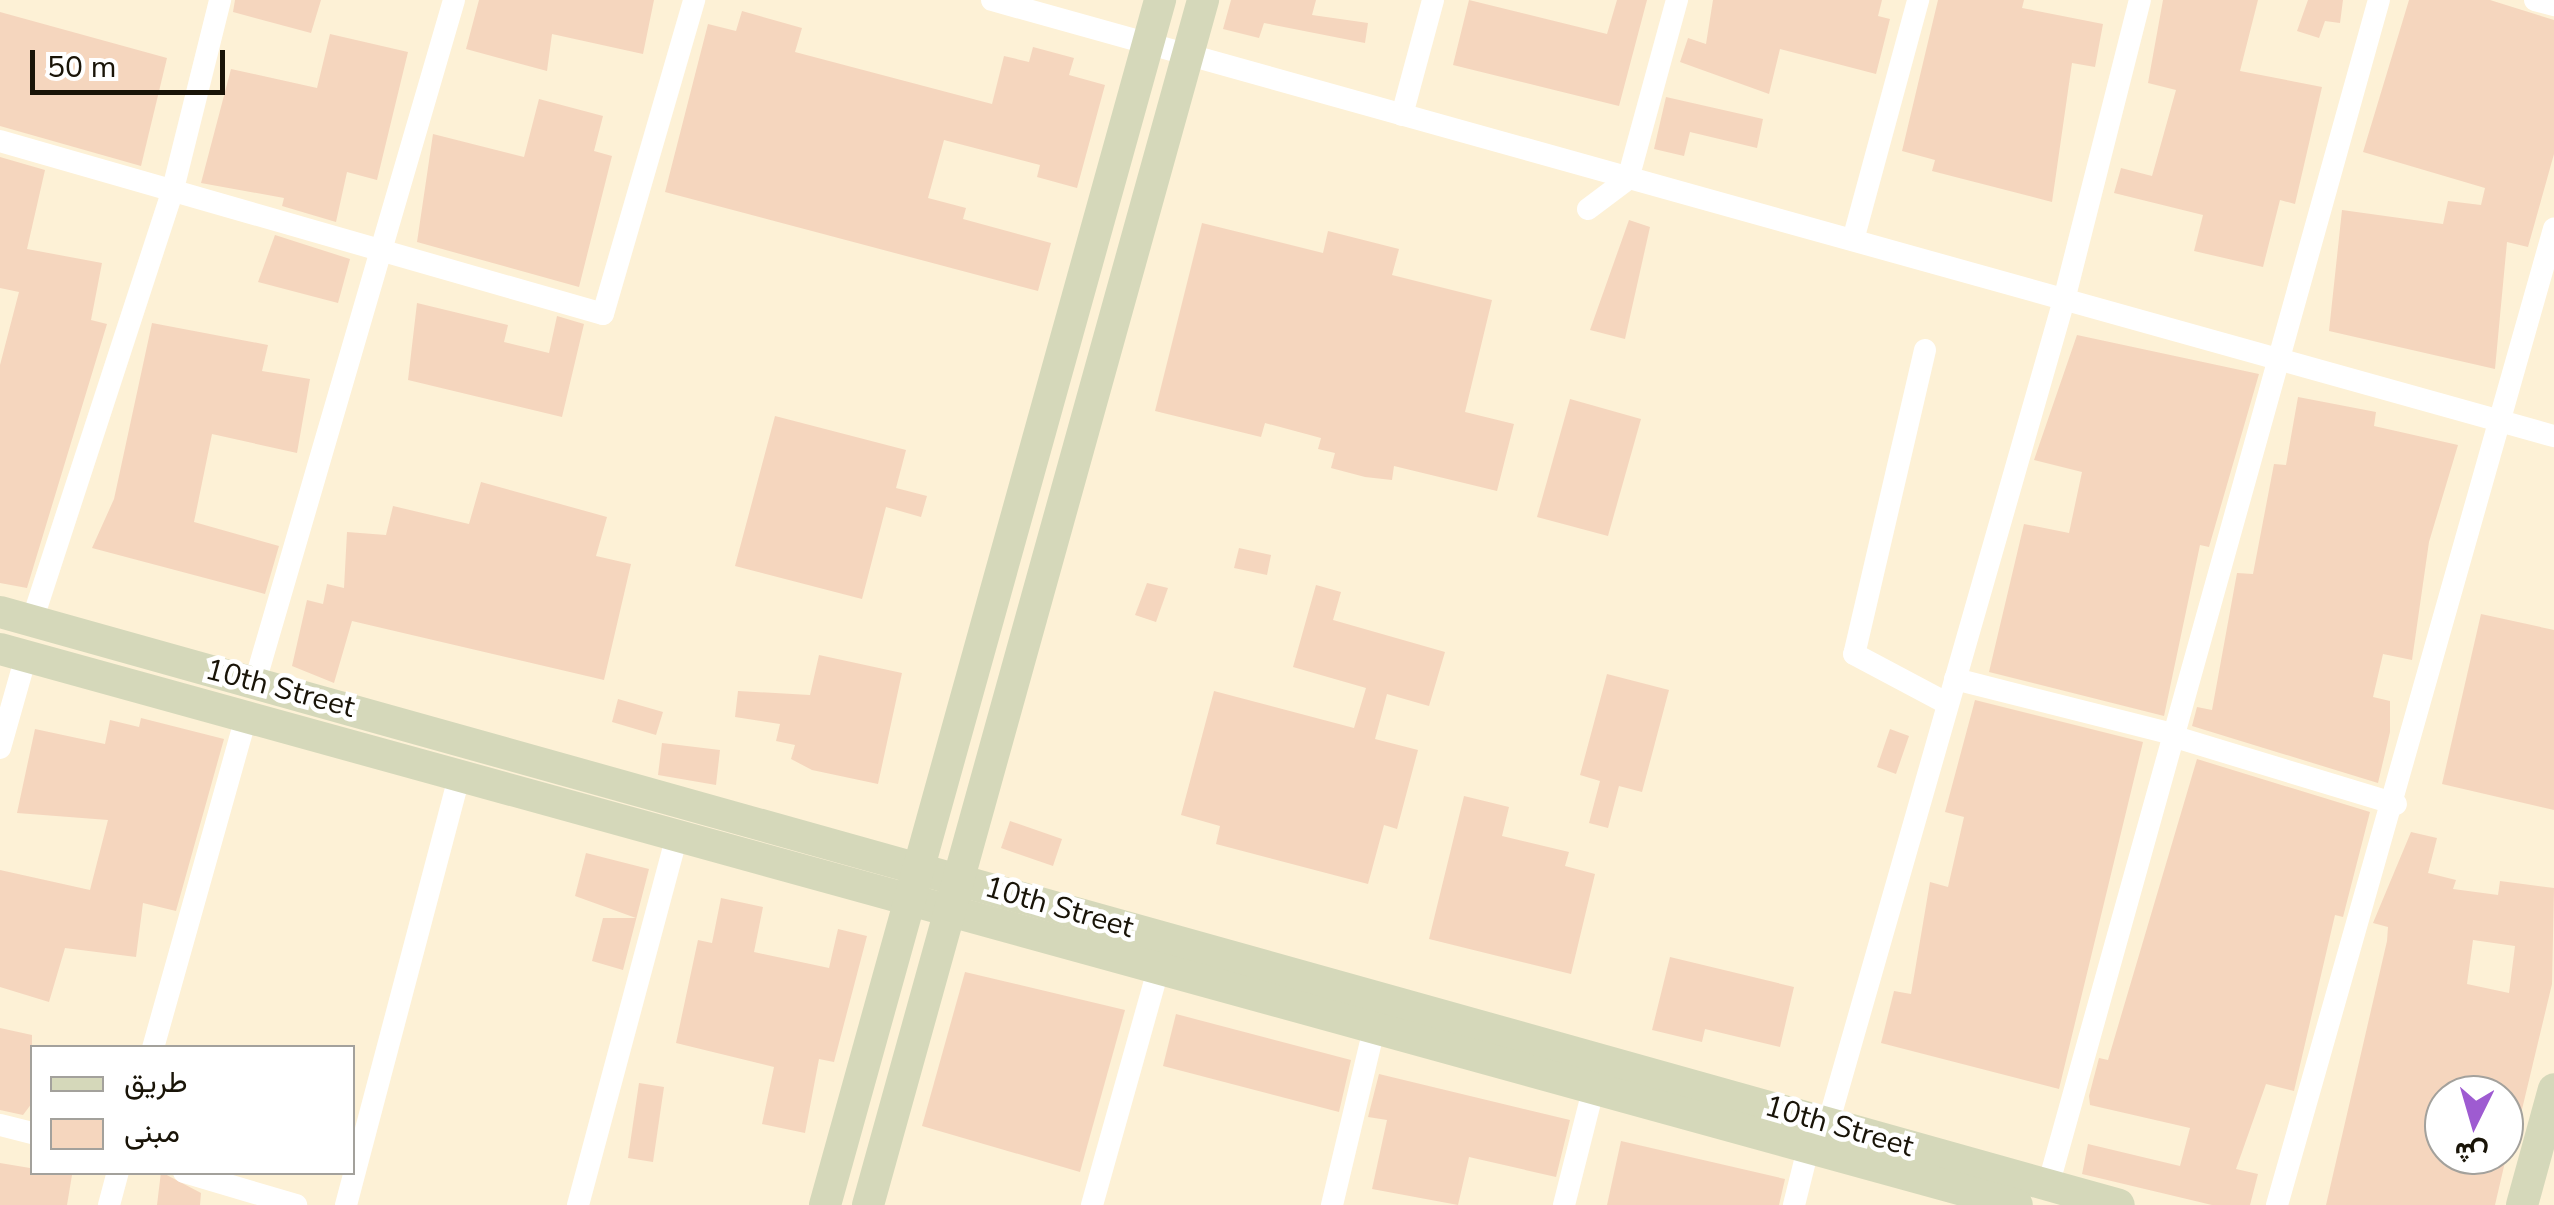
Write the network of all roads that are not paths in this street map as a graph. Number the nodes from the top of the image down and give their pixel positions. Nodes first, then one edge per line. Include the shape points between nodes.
1 (220, 0) edge
2 (454, 0) edge
3 (694, 0) edge
4 (992, 0) edge
5 (1160, 0) edge
6 (1203, 0) edge
7 (1432, 0) edge
8 (1677, 0) edge
9 (1918, 0) edge
10 (2140, 0) edge
11 (2379, 0) edge
12 (2535, 0) edge
13 (2554, 5) edge
14 (1147, 44) junction
15 (1188, 54) junction
16 (1402, 115) junction
17 (0, 141) edge
18 (1628, 179) junction
19 (172, 189) junction
20 (1588, 209) dead end
21 (2554, 229) edge
22 (1853, 240) junction
23 (387, 248) junction
24 (2064, 300) junction
25 (1925, 350) dead end
26 (2276, 359) junction
27 (2497, 421) junction
28 (2554, 436) edge
29 (0, 612) edge
30 (32, 621) junction
31 (13, 653) edge
32 (1955, 679) junction
33 (256, 682) junction
34 (1948, 704) junction
35 (247, 714) junction
36 (2172, 735) junction
37 (0, 748) edge
38 (460, 774) junction
39 (2396, 804) junction
40 (677, 835) junction
41 (914, 880) junction
42 (954, 893) junction
43 (1157, 973) junction
44 (1374, 1029) junction
45 (154, 1045) edge
46 (1592, 1090) junction
47 (2554, 1090) edge
48 (0, 1125) edge
49 (30, 1132) edge
50 (1818, 1136) junction
51 (355, 1171) edge
52 (117, 1175) edge
53 (194, 1175) edge
54 (354, 1175) edge
55 (2048, 1186) junction
56 (110, 1205) edge
57 (296, 1205) edge
58 (346, 1205) edge
59 (578, 1205) edge
60 (825, 1205) edge
61 (868, 1205) edge
62 (1092, 1205) edge
63 (1332, 1205) edge
64 (1564, 1205) edge
65 (1794, 1205) edge
66 (2017, 1205) edge
67 (2119, 1205) edge
68 (2276, 1205) edge
69 (2522, 1205) edge

1 - 19 street
2 - 23 street
3 - 23 street via 603,314
4 - 14 street
5 - 14 street
6 - 15 street
7 - 16 street
8 - 18 street
9 - 22 street
10 - 24 street
11 - 26 street
12 - 13 street
14 - 15 street
14 - 41 street
15 - 16 street
15 - 42 street
16 - 18 street
17 - 19 street
18 - 20 street
18 - 22 street
19 - 23 street
19 - 30 street
21 - 27 street
22 - 24 street
23 - 33 street
24 - 26 street
24 - 32 street
25 - 34 street via 1854,654
26 - 27 street
26 - 36 street
27 - 28 street
27 - 39 street
29 - 30 street, 10th Street
30 - 33 street, 10th Street
31 - 35 street, 10th Street
31 - 37 street
32 - 34 street
32 - 36 street
33 - 41 street, 10th Street
34 - 50 street
35 - 38 street, 10th Street
35 - 45 street
36 - 39 street
36 - 55 street
38 - 40 street, 10th Street
38 - 51 street
39 - 68 street
40 - 41 street, 10th Street
40 - 59 street
41 - 42 street, 10th Street
41 - 60 street
42 - 43 street, 10th Street
42 - 50 street, 10th Street
42 - 61 street
43 - 44 street, 10th Street
43 - 62 street
44 - 46 street, 10th Street
44 - 63 street
46 - 50 street, 10th Street
46 - 64 street
47 - 69 street
48 - 49 street
50 - 55 street, 10th Street
50 - 65 street
50 - 66 street, 10th Street
52 - 56 street
53 - 57 street
54 - 58 street
55 - 67 street, 10th Street

